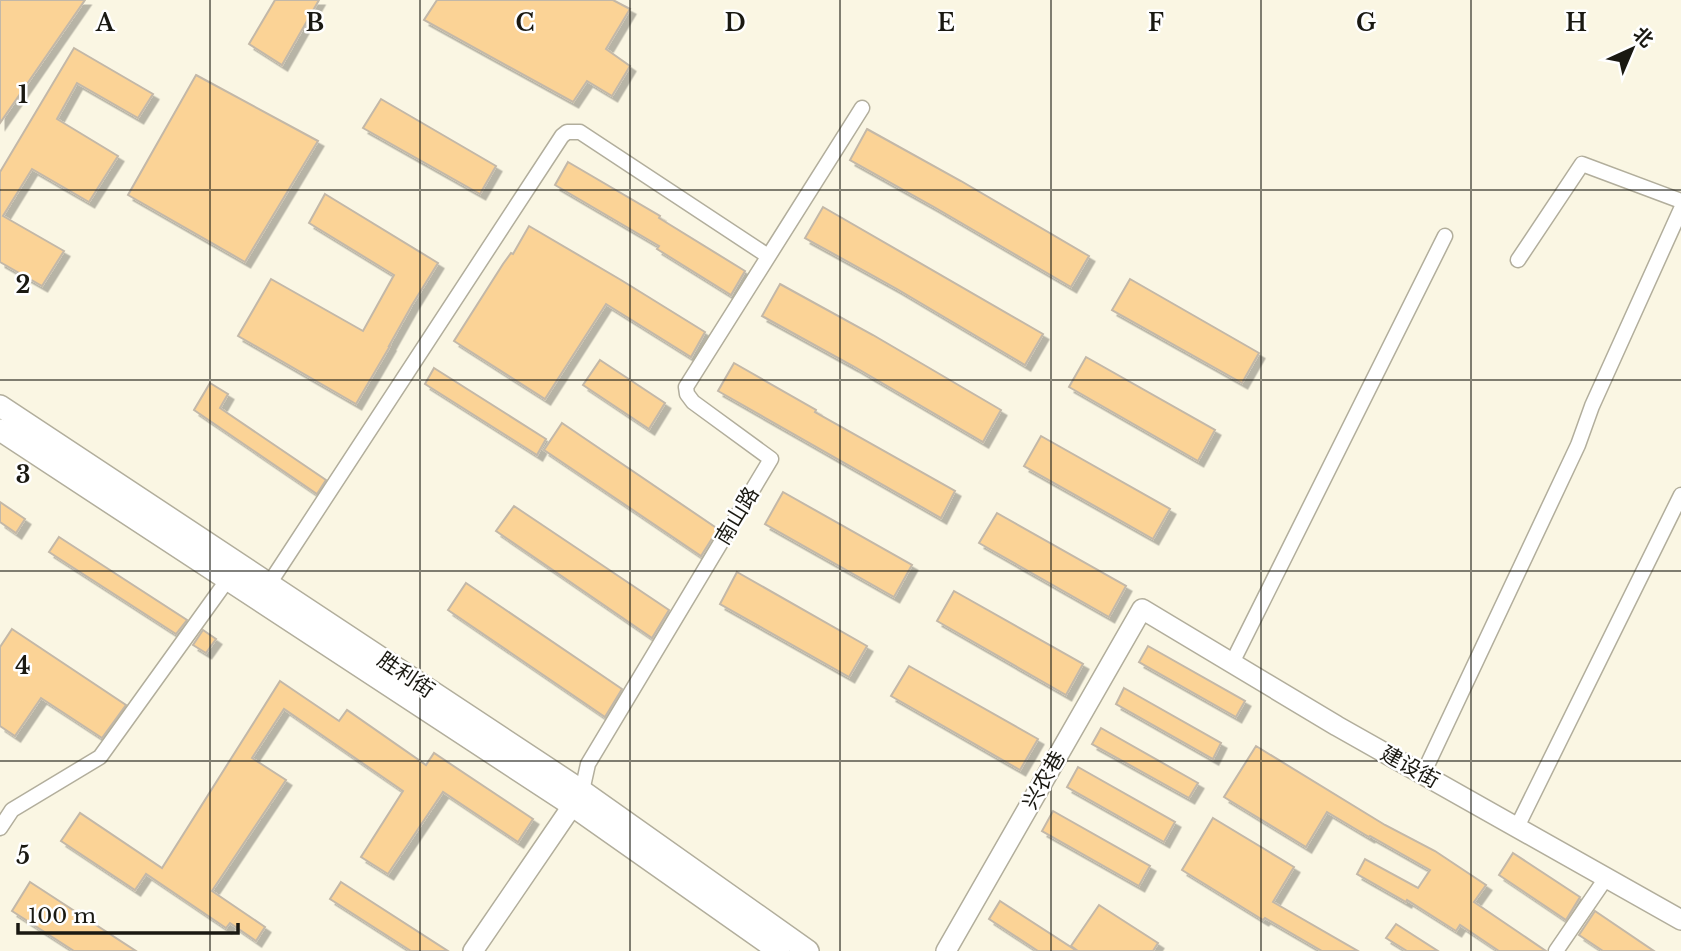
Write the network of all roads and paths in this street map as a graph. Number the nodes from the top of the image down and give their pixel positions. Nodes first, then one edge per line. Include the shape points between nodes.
1 (862, 108) dead end
2 (1681, 201) edge
3 (1681, 209) edge
4 (1445, 236) dead end
5 (768, 256) junction
6 (1518, 260) dead end
7 (0, 406) edge
8 (0, 430) edge
9 (1681, 495) edge
10 (228, 579) junction
11 (269, 584) junction
12 (1142, 609) joint
13 (1232, 663) junction
14 (1423, 774) junction
15 (577, 799) junction
16 (1517, 827) junction
17 (0, 828) edge
18 (1606, 878) junction
19 (1680, 915) edge
20 (473, 951) edge
21 (779, 951) edge
22 (808, 951) edge
23 (946, 951) edge
24 (1556, 951) edge

1 - 5 street, 南山路
2 - 6 street via 1583,164
3 - 14 street via 1578,444
4 - 13 street
5 - 11 street via 580,132 567,132
5 - 15 street, 南山路 via 686,387 693,402 771,459 588,764
7 - 11 main road, 胜利街
8 - 10 main road, 胜利街
9 - 16 street
10 - 15 main road, 胜利街
10 - 17 street via 100,757 12,810
11 - 15 main road, 胜利街
12 - 13 street, 建设街
12 - 23 street, 兴农巷
13 - 14 street, 建设街
14 - 16 street, 建设街
15 - 20 street, 南山路
15 - 21 main road, 胜利街
15 - 22 main road, 胜利街
16 - 18 street, 建设街
18 - 19 street, 建设街
18 - 24 street

